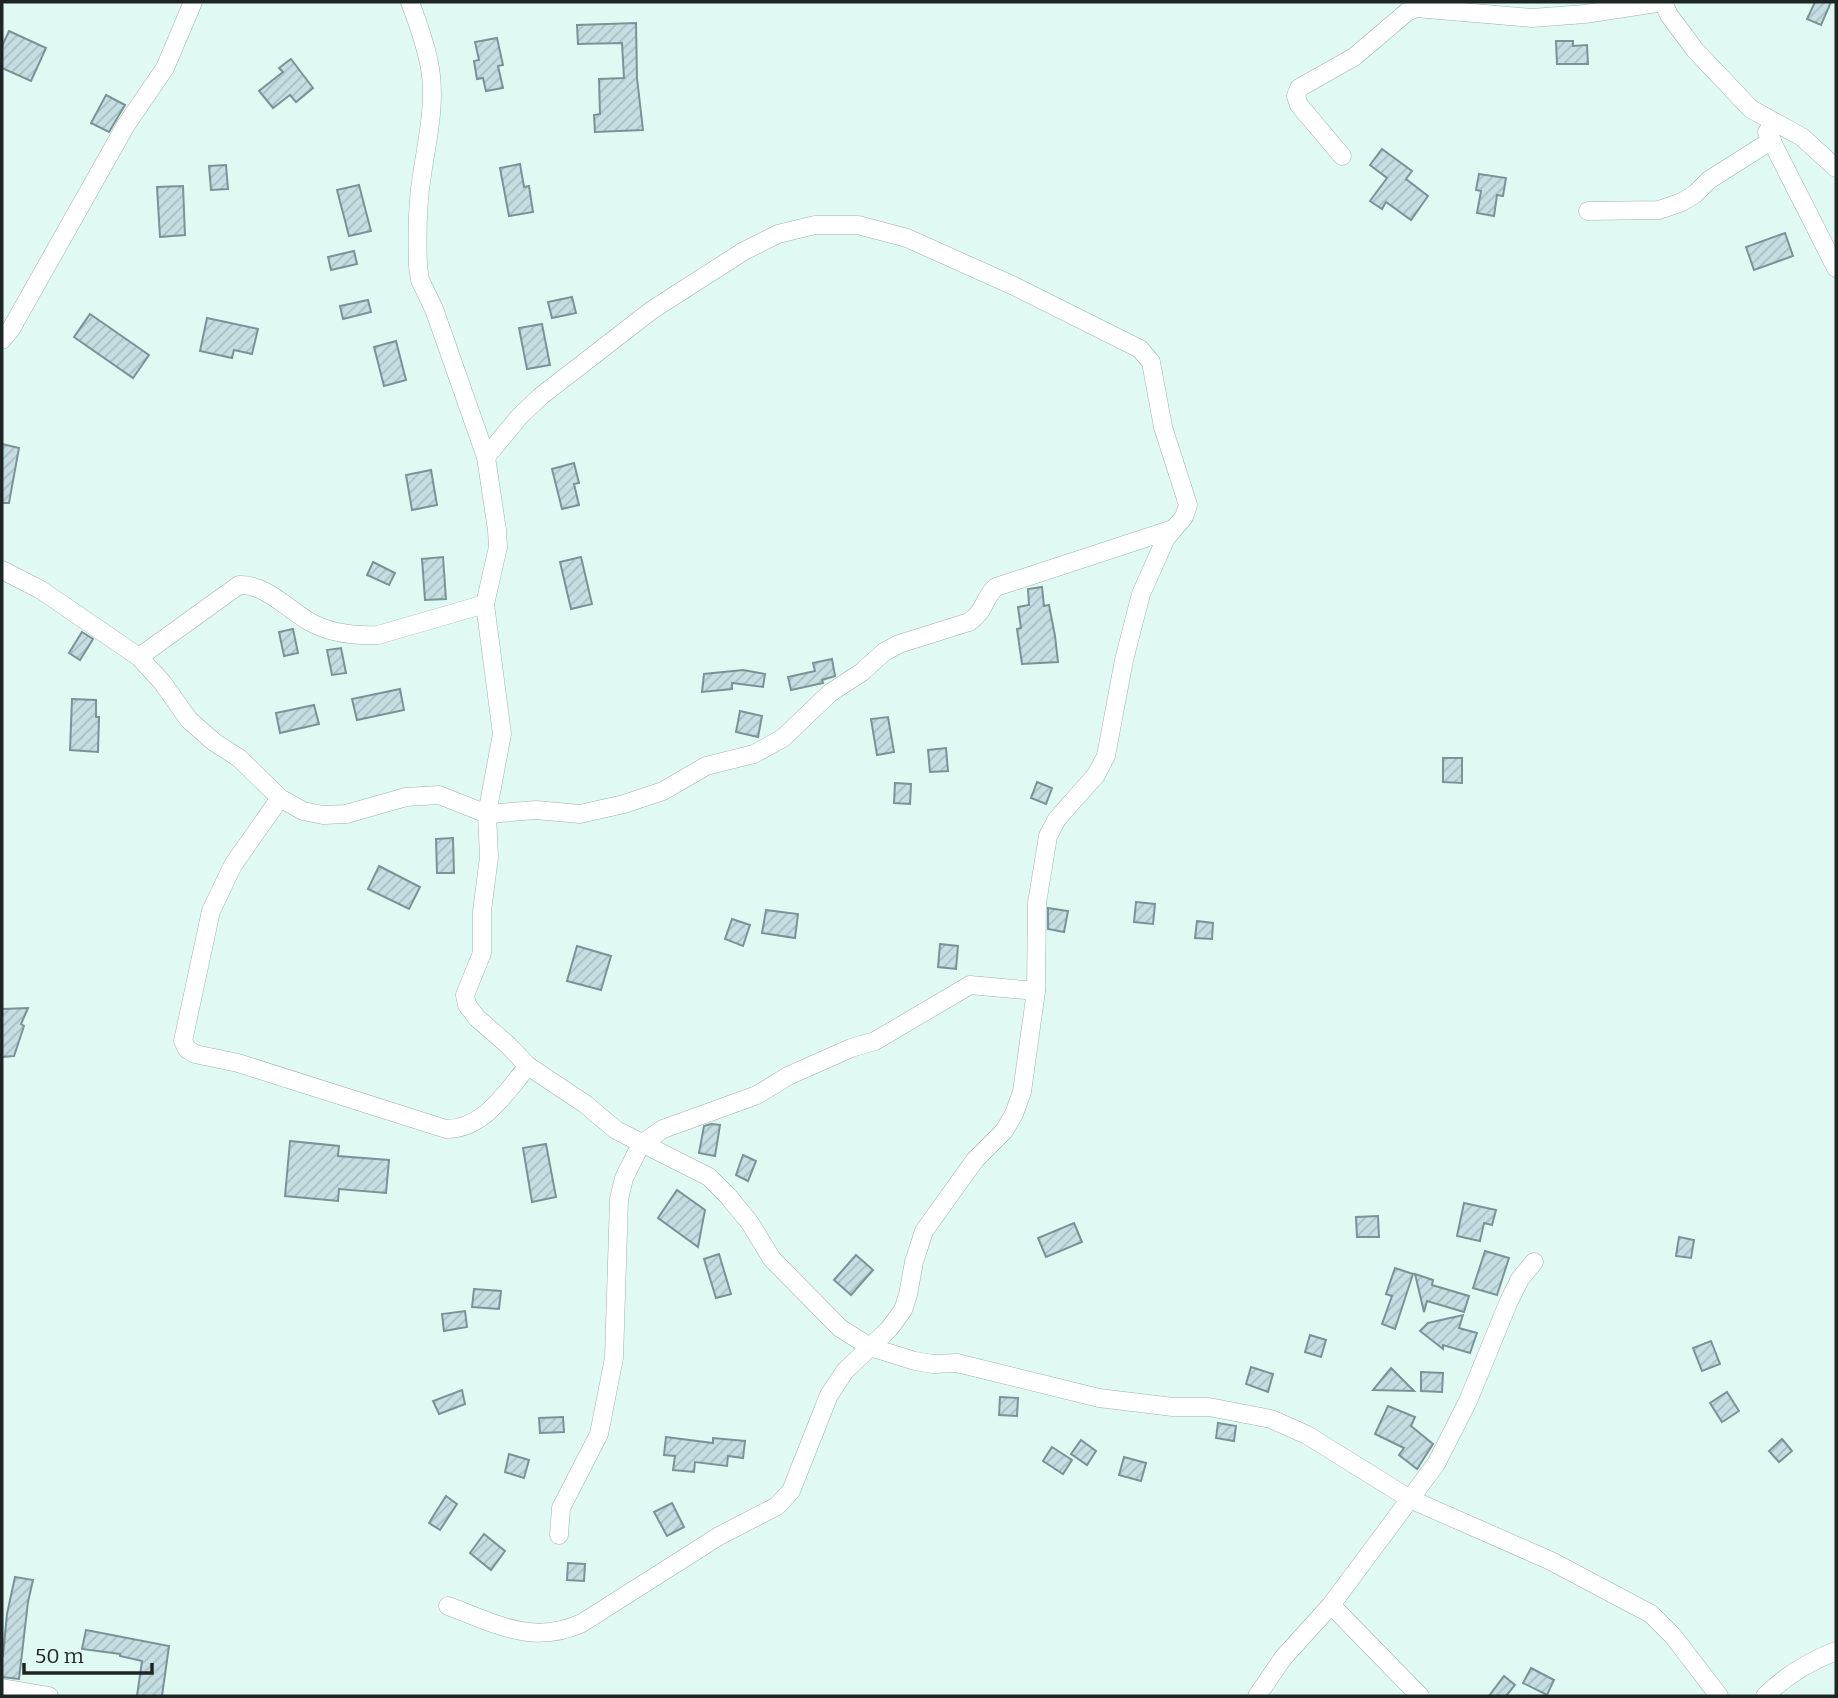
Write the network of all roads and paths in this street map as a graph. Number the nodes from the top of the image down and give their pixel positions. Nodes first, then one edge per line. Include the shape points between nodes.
1 (193, 2) edge
2 (410, 2) edge
3 (1663, 2) edge
4 (1752, 108) junction
5 (1772, 140) junction
6 (1342, 156) dead end
7 (1836, 168) edge
8 (1588, 211) dead end
9 (1836, 268) edge
10 (2, 340) edge
11 (486, 457) junction
12 (1173, 529) junction
13 (2, 570) edge
14 (485, 604) junction
15 (139, 657) junction
16 (280, 798) junction
17 (486, 814) junction
18 (1036, 991) junction
19 (528, 1066) junction
20 (641, 1144) junction
21 (1534, 1262) dead end
22 (870, 1347) junction
23 (1410, 1499) junction
24 (559, 1535) dead end
25 (448, 1605) dead end
26 (1331, 1605) junction
27 (1836, 1651) edge
28 (2, 1688) edge
29 (49, 1696) edge
30 (1258, 1696) edge
31 (1420, 1696) edge
32 (1719, 1696) edge
33 (1765, 1696) edge

1 - 10 street via 165,68 126,125
2 - 11 street via 422,33 431,80 429,134 421,177 420,280
3 - 4 street via 1695,50
3 - 6 street via 1532,18 1416,8 1407,12 1354,57 1299,88 1299,105
4 - 5 street
4 - 7 street via 1802,137
5 - 8 street via 1682,202 1659,210
5 - 9 street
11 - 12 street via 541,396 652,310 744,251 801,228 858,225 907,239 992,276 1147,355 1163,427 1188,505
11 - 14 street via 498,547
12 - 17 street via 996,587 977,617 884,652 830,693 783,738 754,754 706,766 663,791 595,811
12 - 18 street via 1141,594 1106,756 1048,836 1037,903
13 - 15 street via 41,590
14 - 15 street via 363,636 329,630 258,588 239,585
14 - 17 street via 502,734
15 - 16 street via 189,720 239,758
16 - 17 street via 303,811 323,815 346,814 406,797 439,795
16 - 19 street via 233,865 211,911 186,1019 183,1041 187,1049 446,1129 461,1129 480,1120
17 - 19 street via 489,857 482,953 465,995 477,1018
18 - 20 street via 970,985 875,1041 788,1076 757,1095 663,1129
18 - 22 street via 1022,1092 1014,1114 924,1231 902,1310
19 - 20 street
20 - 22 street via 709,1177 750,1223 772,1259 840,1328
20 - 24 street via 619,1199 614,1357 599,1434 561,1508
21 - 23 street via 1508,1301 1446,1445
22 - 23 street via 915,1361 957,1363 1099,1398 1209,1407 1271,1419 1307,1435
22 - 25 street via 829,1395 791,1491 777,1506 719,1536 570,1629 519,1632
23 - 26 street
23 - 32 street via 1551,1561 1651,1614
26 - 30 street via 1283,1658
26 - 31 street
27 - 33 street via 1817,1658
28 - 29 street

